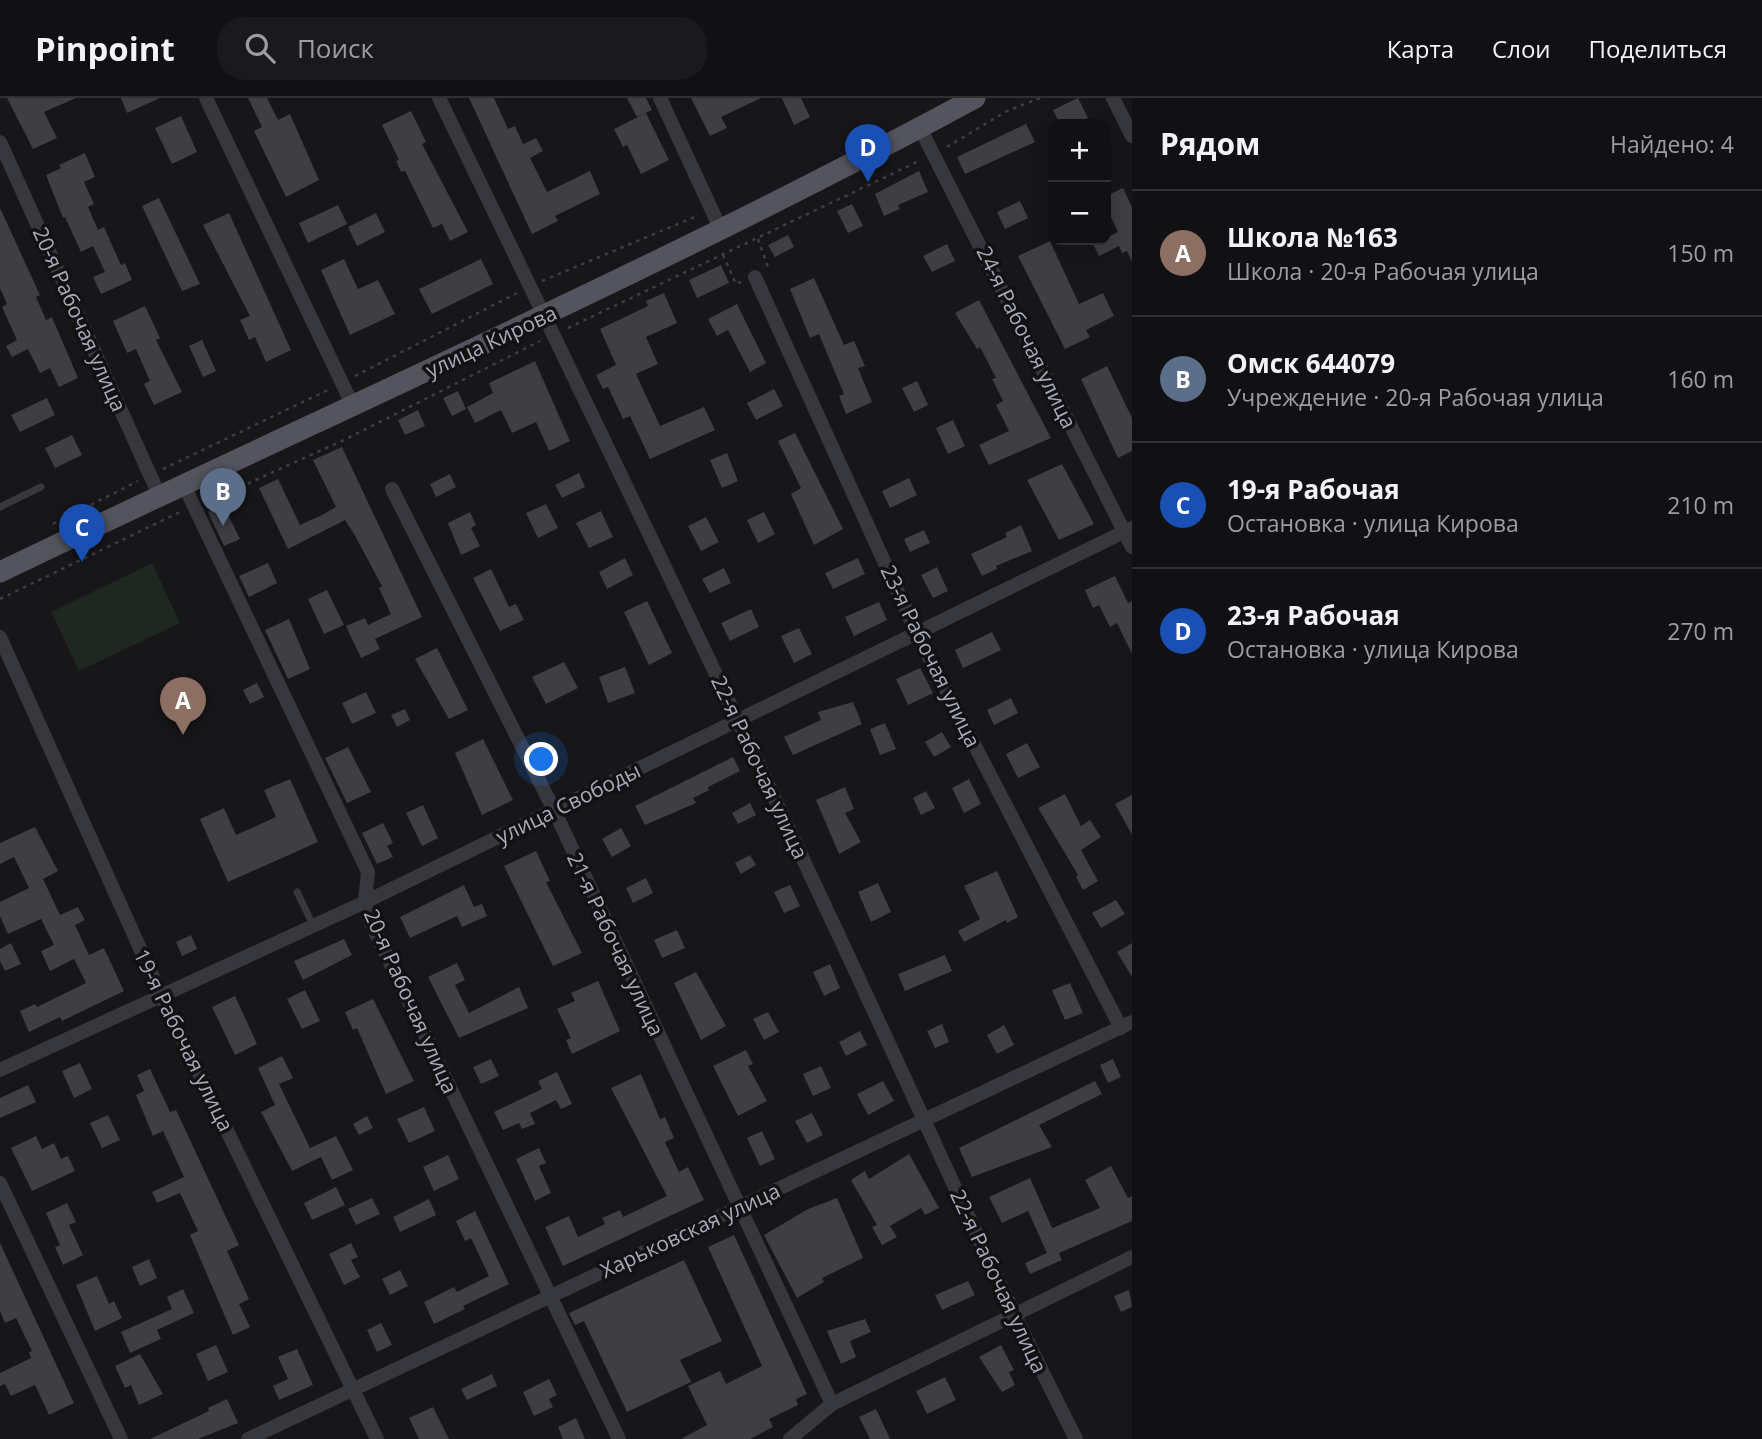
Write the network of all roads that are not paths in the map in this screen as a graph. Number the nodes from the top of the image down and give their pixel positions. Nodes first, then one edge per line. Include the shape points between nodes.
1 (206, 98) edge
2 (439, 98) edge
3 (660, 98) edge
4 (975, 98) edge
5 (1113, 98) edge
6 (920, 128) junction
7 (1132, 136) edge
8 (0, 142) edge
9 (721, 230) junction
10 (755, 276) dead end
11 (549, 326) junction
12 (353, 406) junction
13 (184, 485) junction
14 (41, 487) dead end
15 (392, 489) dead end
16 (160, 497) junction
17 (0, 507) edge
18 (1128, 530) edge
19 (1132, 547) edge
20 (0, 572) edge
21 (917, 634) junction
22 (0, 637) edge
23 (738, 719) junction
24 (554, 810) junction
25 (297, 892) dead end
26 (365, 902) junction
27 (313, 926) junction
28 (161, 995) junction
29 (1126, 1025) edge
30 (0, 1070) edge
31 (925, 1118) junction
32 (0, 1183) edge
33 (738, 1208) junction
34 (1132, 1257) edge
35 (550, 1297) junction
36 (1013, 1317) junction
37 (355, 1390) junction
38 (832, 1404) junction
39 (121, 1439) edge
40 (248, 1439) edge
41 (377, 1439) edge
42 (619, 1439) edge
43 (790, 1439) edge
44 (1076, 1439) edge

1 - 12 street
2 - 11 street, 22-я Рабочая улица
3 - 9 street
4 - 6 main road, улица Кирова
5 - 7 street
6 - 9 main road, улица Кирова
6 - 18 street, 24-я Рабочая улица
8 - 16 street, 20-я Рабочая улица
9 - 11 main road, улица Кирова
10 - 21 street, 23-я Рабочая улица
11 - 12 main road, улица Кирова
11 - 23 street, 22-я Рабочая улица
12 - 13 main road, улица Кирова
13 - 16 main road, улица Кирова
13 - 26 street, 20-я Рабочая улица via 369,872
14 - 17 lane
15 - 24 street, 21-я Рабочая улица
16 - 20 main road, улица Кирова
18 - 19 street, 24-я Рабочая улица
18 - 21 street, улица Свободы
21 - 23 street, улица Свободы
21 - 29 street, 23-я Рабочая улица
22 - 28 street, 19-я Рабочая улица
23 - 24 street, улица Свободы
23 - 31 street, 22-я Рабочая улица
24 - 26 street, улица Свободы
24 - 33 street, 21-я Рабочая улица
25 - 27 lane
26 - 27 street, улица Свободы
26 - 35 street, 20-я Рабочая улица
27 - 28 street, улица Свободы
28 - 30 street, улица Свободы
28 - 37 street, 19-я Рабочая улица
29 - 31 street, Харьковская улица
31 - 33 street, Харьковская улица
31 - 36 street, 22-я Рабочая улица
32 - 39 street
33 - 35 street, Харьковская улица
33 - 38 street, 21-я Рабочая улица
34 - 36 street
35 - 37 street, Харьковская улица
35 - 42 street, 20-я Рабочая улица
36 - 38 street
36 - 44 street, 22-я Рабочая улица
37 - 40 street, Харьковская улица
37 - 41 street, 19-я Рабочая улица
38 - 43 street

